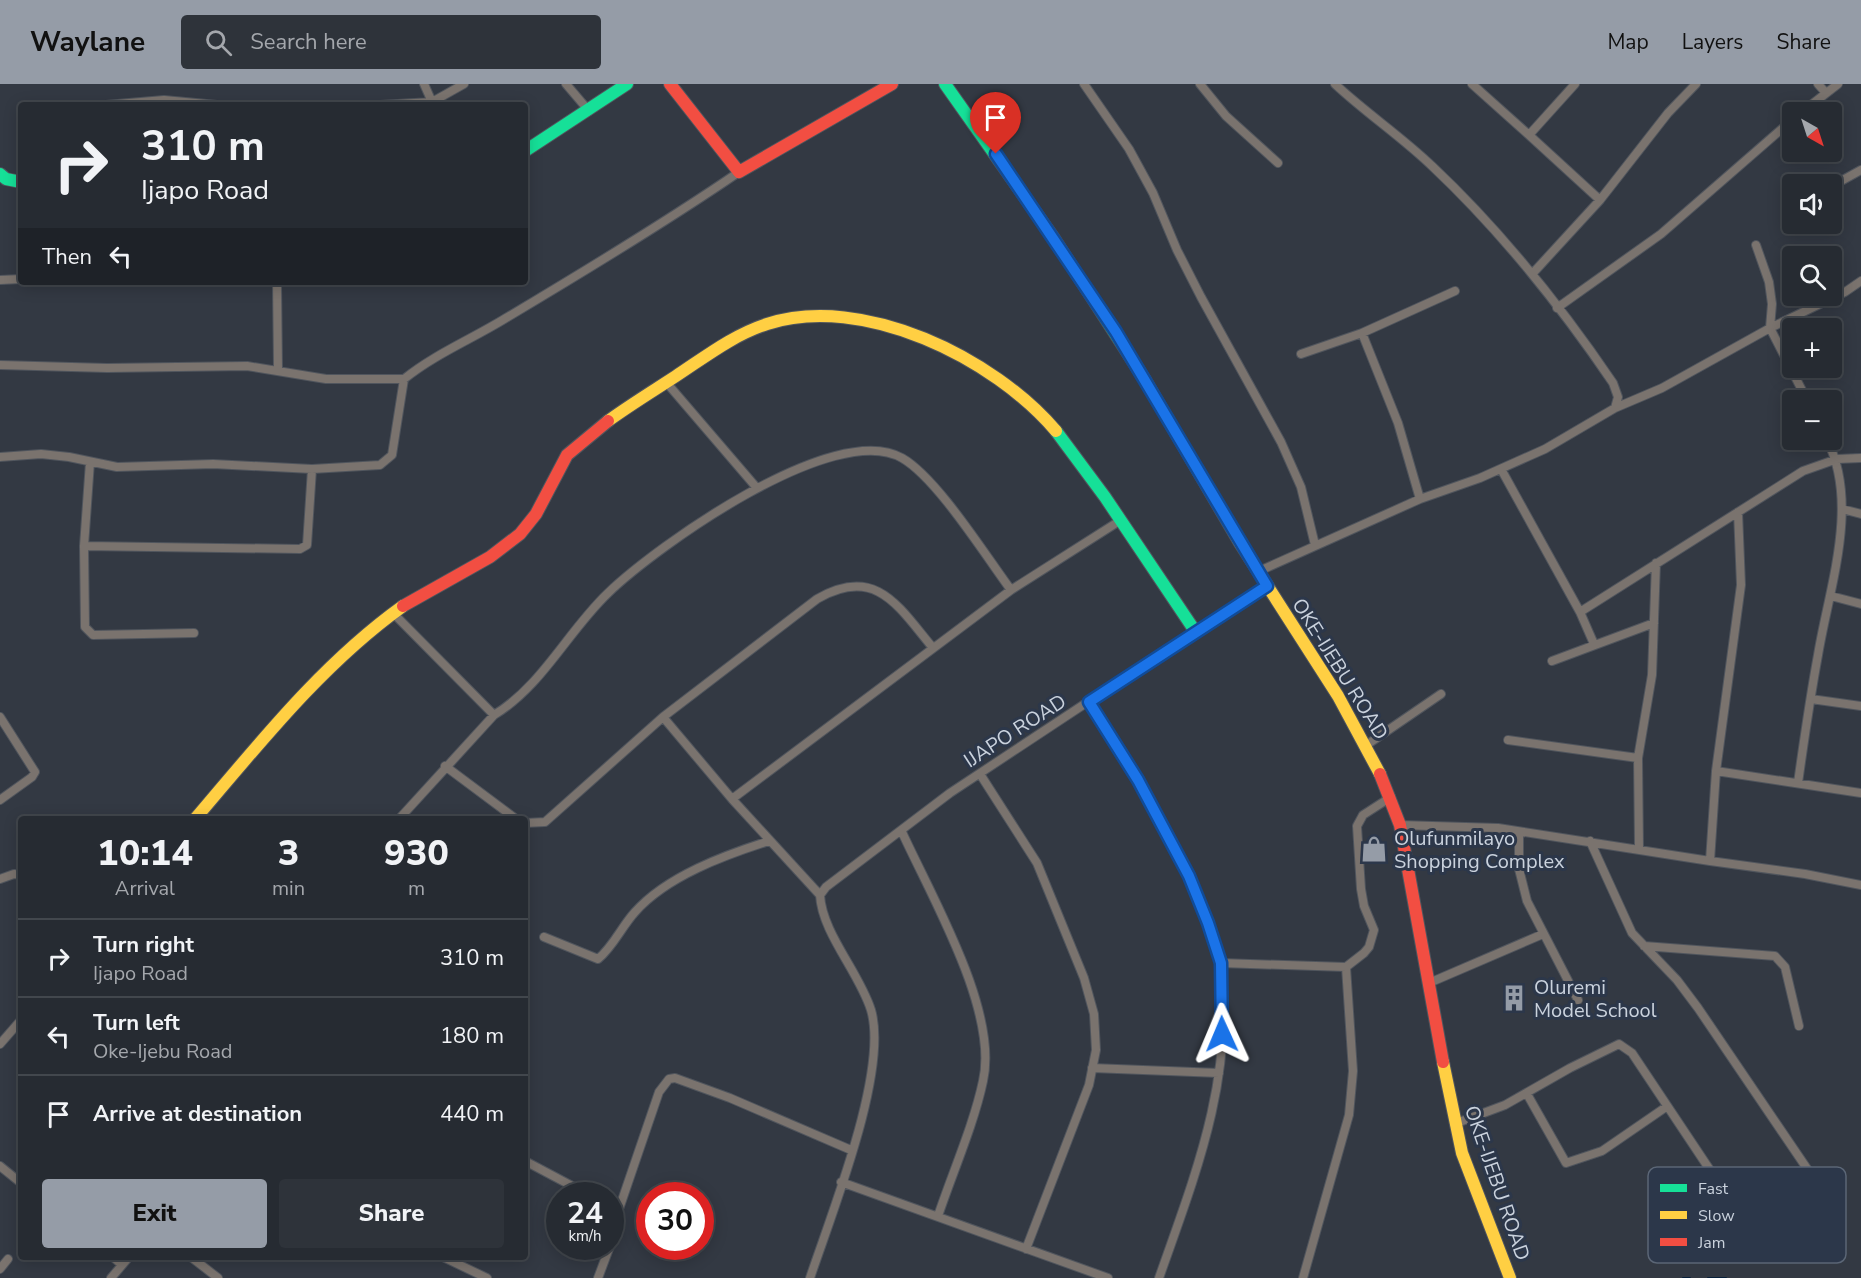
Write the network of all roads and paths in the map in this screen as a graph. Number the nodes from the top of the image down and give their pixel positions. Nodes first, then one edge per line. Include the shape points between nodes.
1 (424, 84) edge
2 (464, 84) edge
3 (566, 84) edge
4 (627, 84) edge
5 (670, 84) edge
6 (892, 84) edge
7 (945, 84) edge
8 (1084, 84) edge
9 (1200, 84) edge
10 (1335, 84) edge
11 (1472, 84) edge
12 (1575, 84) edge
13 (1696, 84) edge
14 (1818, 84) edge
15 (1838, 84) edge
16 (1826, 93) junction
17 (141, 102) edge
18 (185, 102) edge
19 (432, 102) joint
20 (1815, 102) edge
21 (589, 111) junction
22 (1782, 129) edge
23 (1529, 135) junction
24 (528, 149) edge
25 (1278, 163) dead end
26 (1861, 170) edge
27 (739, 172) junction
28 (0, 174) edge
29 (1842, 180) edge
30 (18, 181) edge
31 (1600, 200) junction
32 (1756, 245) dead end
33 (1533, 273) junction
34 (18, 279) edge
35 (0, 280) edge
36 (1861, 281) edge
37 (277, 285) edge
38 (1455, 291) dead end
39 (1557, 308) junction
40 (1770, 328) junction
41 (1362, 333) junction
42 (1301, 354) dead end
43 (0, 365) edge
44 (278, 370) junction
45 (404, 379) junction
46 (666, 382) junction
47 (1802, 390) edge
48 (1616, 408) junction
49 (1832, 450) edge
50 (0, 457) edge
51 (1861, 458) edge
52 (1837, 459) junction
53 (90, 462) junction
54 (312, 469) junction
55 (1501, 469) junction
56 (756, 487) junction
57 (1420, 499) junction
58 (1842, 509) junction
59 (1738, 512) junction
60 (1861, 514) edge
61 (1121, 520) junction
62 (1315, 545) junction
63 (84, 546) junction
64 (1656, 563) junction
65 (1257, 572) junction
66 (1267, 586) junction
67 (1011, 590) junction
68 (1831, 596) junction
69 (1861, 604) edge
70 (1580, 612) junction
71 (393, 613) junction
72 (1654, 623) junction
73 (1195, 631) junction
74 (194, 633) dead end
75 (1594, 644) junction
76 (933, 648) junction
77 (1552, 661) dead end
78 (1441, 694) dead end
79 (1811, 699) junction
80 (1089, 702) junction
81 (1861, 706) edge
82 (495, 715) junction
83 (0, 717) edge
84 (663, 717) junction
85 (1508, 740) dead end
86 (1365, 746) junction
87 (1638, 758) junction
88 (445, 766) junction
89 (1716, 771) junction
90 (980, 774) junction
91 (1798, 783) junction
92 (1861, 794) edge
93 (1391, 797) junction
94 (732, 799) junction
95 (0, 800) edge
96 (198, 816) edge
97 (402, 816) edge
98 (512, 816) edge
99 (528, 824) edge
100 (1400, 825) junction
101 (902, 832) junction
102 (1519, 832) junction
103 (769, 841) junction
104 (1590, 841) junction
105 (1639, 849) junction
106 (1710, 861) junction
107 (18, 876) edge
108 (0, 879) edge
109 (1861, 885) edge
110 (820, 895) junction
111 (1542, 934) junction
112 (544, 937) dead end
113 (1644, 946) junction
114 (1221, 963) junction
115 (1346, 967) junction
116 (1429, 983) junction
117 (1578, 1000) dead end
118 (18, 1023) edge
119 (1799, 1026) dead end
120 (0, 1044) edge
121 (1092, 1068) junction
122 (1220, 1072) junction
123 (1527, 1094) junction
124 (1666, 1107) junction
125 (1454, 1124) junction
126 (851, 1150) junction
127 (528, 1163) edge
128 (0, 1166) edge
129 (1707, 1167) edge
130 (1806, 1167) edge
131 (18, 1181) edge
132 (565, 1182) edge
133 (841, 1182) junction
134 (624, 1184) edge
135 (938, 1216) junction
136 (1026, 1250) junction
137 (8, 1259) dead end
138 (116, 1260) edge
139 (126, 1260) edge
140 (195, 1260) edge
141 (449, 1260) edge
142 (605, 1260) edge
143 (122, 1265) junction
144 (0, 1269) edge
145 (111, 1278) edge
146 (218, 1278) edge
147 (487, 1278) edge
148 (598, 1278) edge
149 (810, 1278) edge
150 (1108, 1278) edge
151 (1159, 1278) edge
152 (1303, 1278) edge
153 (1510, 1278) edge

1 - 19 street
2 - 19 street
3 - 21 street
4 - 21 street
5 - 27 street
6 - 27 street
7 - 65 street, OKE-IJEBU ROAD via 1009,171 1116,332
8 - 62 street via 1134,158 1186,269 1281,442 1301,487
9 - 25 street via 1226,117
10 - 33 street via 1431,164
11 - 23 street
12 - 23 street
13 - 31 street via 1668,113
14 - 16 street
15 - 16 street
16 - 20 street
17 - 18 street
21 - 24 street
22 - 39 street via 1661,234
23 - 31 street
26 - 29 street
27 - 45 street
28 - 30 street
31 - 33 street
32 - 40 street via 1772,304
33 - 39 street
34 - 35 street
36 - 40 street
37 - 44 street
38 - 41 street
39 - 48 street via 1613,383 1618,397
40 - 47 street
40 - 48 street via 1662,388
41 - 42 street
41 - 57 street via 1398,423
43 - 44 street via 247,366
44 - 45 street via 326,379
45 - 54 street via 392,455 387,461 380,465
46 - 56 street
46 - 61 street via 730,341 782,320 827,316 894,330 974,361 1024,397 1081,462
46 - 71 street via 574,447 560,462 530,523 520,535
48 - 55 street via 1578,432
49 - 52 street
50 - 53 street via 41,454
51 - 52 street
52 - 58 street
52 - 59 street via 1803,471
53 - 54 street via 117,467 213,464
53 - 63 street
54 - 63 street via 307,545 300,549
55 - 57 street
55 - 70 street
56 - 67 street via 813,463 847,454 881,450 902,458 938,491
56 - 82 street via 644,562 608,592 520,697
57 - 62 street
58 - 60 street
58 - 68 street
59 - 64 street
59 - 89 street via 1741,585
61 - 67 street
61 - 73 street
62 - 65 street
63 - 74 street via 88,632
64 - 70 street
64 - 72 street
65 - 66 street, OKE-IJEBU ROAD
66 - 73 street, IJAPO ROAD
66 - 86 street, OKE-IJEBU ROAD
67 - 76 street
68 - 69 street
68 - 79 street
70 - 75 street
71 - 82 street
71 - 96 street via 315,682
72 - 75 street
72 - 87 street via 1652,675
73 - 80 street, IJAPO ROAD
75 - 77 street
76 - 84 street via 903,611 884,595 855,584 834,589
76 - 94 street
78 - 86 street
79 - 81 street
79 - 91 street
80 - 90 street, IJAPO ROAD
80 - 114 street via 1138,780 1189,876
82 - 88 street
83 - 95 street via 35,772
84 - 94 street
84 - 99 street via 545,822
85 - 87 street
86 - 93 street, OKE-IJEBU ROAD
87 - 105 street
88 - 97 street
88 - 98 street
89 - 91 street
89 - 106 street
90 - 101 street, IJAPO ROAD
90 - 121 street via 1037,863 1080,968 1094,1014 1096,1050
91 - 92 street
93 - 100 street, OKE-IJEBU ROAD
93 - 115 street via 1363,815 1357,826 1363,898 1374,930 1369,947
94 - 103 street
100 - 102 street
100 - 116 street, OKE-IJEBU ROAD
101 - 110 street, IJAPO ROAD
101 - 135 street via 962,963 980,1017 986,1057 983,1082
102 - 104 street
102 - 111 street via 1522,885
103 - 110 street
103 - 112 street via 712,861 651,898 598,959
104 - 105 street
104 - 113 street via 1626,921
105 - 106 street
106 - 109 street
107 - 108 street
110 - 126 street via 822,913 864,992 876,1030 868,1091
111 - 116 street
111 - 117 street
113 - 119 street via 1775,956 1785,968
113 - 130 street via 1698,1008
114 - 115 street
114 - 122 street
115 - 152 street via 1353,1071 1349,1115
116 - 125 street, OKE-IJEBU ROAD
118 - 120 street
121 - 122 street
121 - 136 street
122 - 151 street via 1214,1113 1200,1162
123 - 124 street via 1619,1044 1632,1053
123 - 124 street via 1566,1163 1602,1151
123 - 125 street
124 - 129 street
125 - 153 street, OKE-IJEBU ROAD via 1461,1153
126 - 133 street
126 - 134 street via 675,1078 669,1079 659,1092
127 - 132 street
128 - 131 street
133 - 135 street
133 - 149 street
135 - 136 street
136 - 150 street
137 - 144 street
138 - 143 street
139 - 143 street
140 - 146 street
141 - 147 street
142 - 148 street
143 - 145 street

